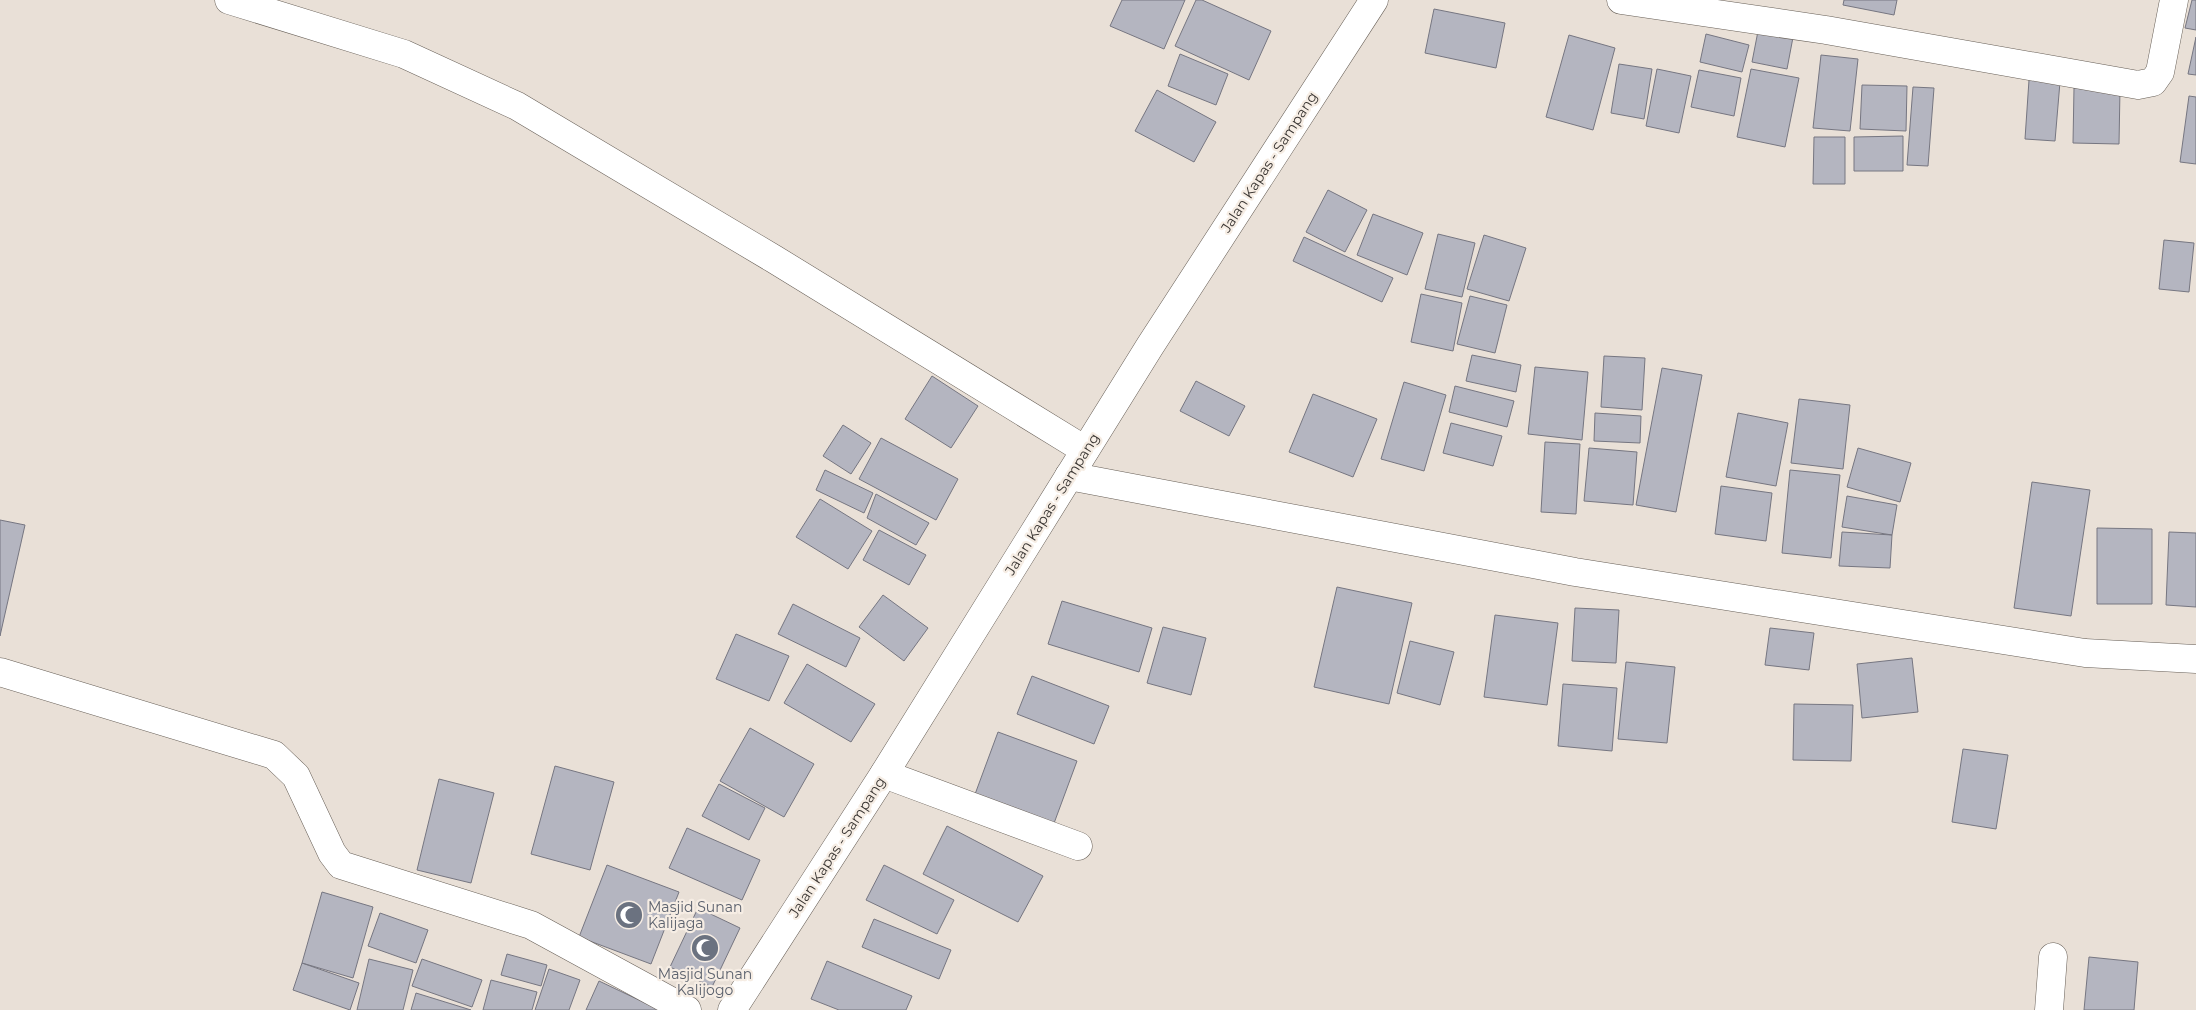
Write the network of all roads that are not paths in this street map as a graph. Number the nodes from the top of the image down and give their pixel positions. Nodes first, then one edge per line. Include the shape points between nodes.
1 (228, 0) edge
2 (1374, 0) edge
3 (1621, 0) edge
4 (2174, 0) edge
5 (1085, 450) junction
6 (1069, 476) junction
7 (2196, 659) edge
8 (0, 672) edge
9 (884, 774) junction
10 (1078, 846) dead end
11 (2053, 957) dead end
12 (680, 1008) edge
13 (732, 1010) edge
14 (2049, 1010) edge

1 - 5 street via 404,54 517,106
2 - 5 street, Jalan Kapas - Sampang
3 - 4 street via 1826,30 2138,85 2153,82 2160,72
5 - 6 street, Jalan Kapas - Sampang
6 - 7 street via 1585,574 2085,654
6 - 9 street, Jalan Kapas - Sampang
8 - 12 street via 274,755 296,776 332,853 341,865 531,925
9 - 10 street
9 - 13 street, Jalan Kapas - Sampang
11 - 14 street

